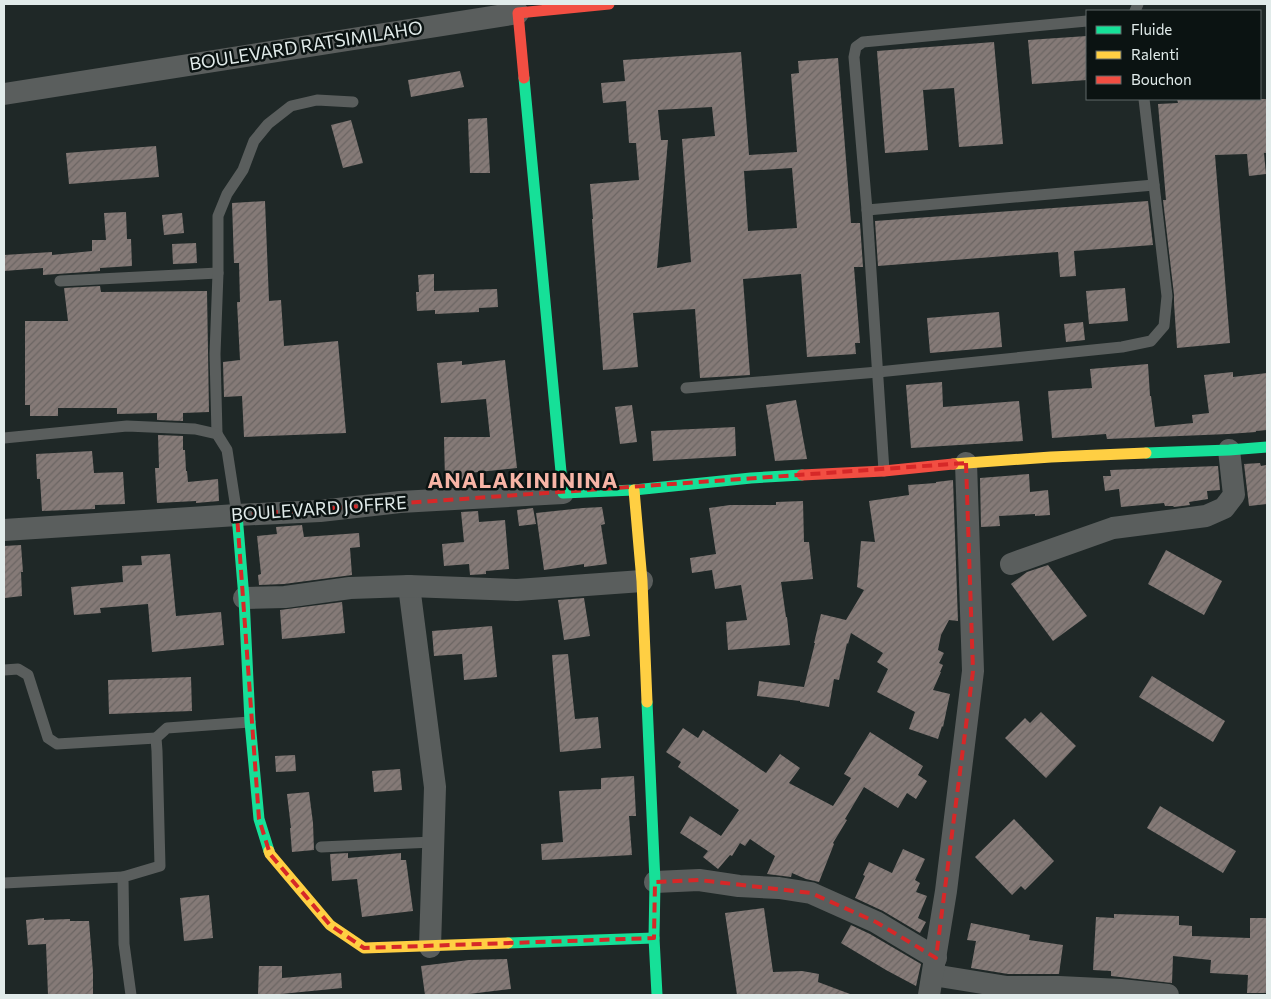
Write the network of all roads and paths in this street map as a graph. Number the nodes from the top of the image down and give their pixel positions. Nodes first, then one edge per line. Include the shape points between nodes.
1 (609, 4) edge
2 (518, 13) junction
3 (1086, 22) edge
4 (4, 94) edge
5 (1144, 100) edge
6 (353, 102) dead end
7 (1154, 186) junction
8 (867, 210) junction
9 (218, 273) junction
10 (60, 281) dead end
11 (878, 372) junction
12 (686, 388) dead end
13 (217, 434) junction
14 (4, 438) edge
15 (1267, 447) edge
16 (1229, 450) junction
17 (966, 463) junction
18 (884, 472) junction
19 (634, 490) junction
20 (563, 493) junction
21 (237, 515) junction
22 (4, 530) edge
23 (1010, 564) dead end
24 (642, 581) junction
25 (409, 586) junction
26 (244, 598) junction
27 (4, 670) edge
28 (250, 722) junction
29 (156, 738) junction
30 (432, 842) junction
31 (321, 847) dead end
32 (123, 877) junction
33 (655, 882) junction
34 (4, 883) edge
35 (654, 938) junction
36 (430, 946) junction
37 (933, 976) edge
38 (1008, 991) edge
39 (131, 995) edge
40 (657, 995) edge
41 (1168, 995) edge

1 - 2 street, BOULEVARD RATSIMILAHO
2 - 4 street, BOULEVARD RATSIMILAHO
2 - 20 street
3 - 8 lane via 863,42 856,47 854,57
5 - 7 lane
6 - 9 lane via 317,100 291,106 258,136 218,216
7 - 8 lane
7 - 11 lane via 1168,296 1164,326 1151,341 1122,347
8 - 11 lane
9 - 10 lane
9 - 13 lane
11 - 12 lane
11 - 18 lane
13 - 14 lane via 195,429 127,426
13 - 21 lane via 227,450
15 - 16 street, BOULEVARD JOFFRE
16 - 17 street, BOULEVARD JOFFRE
16 - 23 street via 1234,495 1224,508 1206,516 1113,528
17 - 18 street, BOULEVARD JOFFRE
17 - 37 street via 973,671
18 - 19 street, BOULEVARD JOFFRE via 751,478
19 - 20 street, BOULEVARD JOFFRE
19 - 24 street
20 - 21 street, BOULEVARD JOFFRE
21 - 22 street, BOULEVARD JOFFRE
21 - 26 street
24 - 25 street via 517,590
24 - 33 street
25 - 26 street
25 - 30 street via 435,787
26 - 28 street
27 - 29 lane via 18,669 28,675 48,738 57,744
28 - 29 lane via 167,728
28 - 36 street via 259,819 270,854 330,925 364,948
29 - 32 lane via 160,866
30 - 31 lane
30 - 36 street
32 - 34 lane
32 - 39 lane via 124,944
33 - 35 street
33 - 37 street via 699,880 811,893 876,922
35 - 36 street
35 - 40 street
37 - 38 street
38 - 41 street via 1059,988

